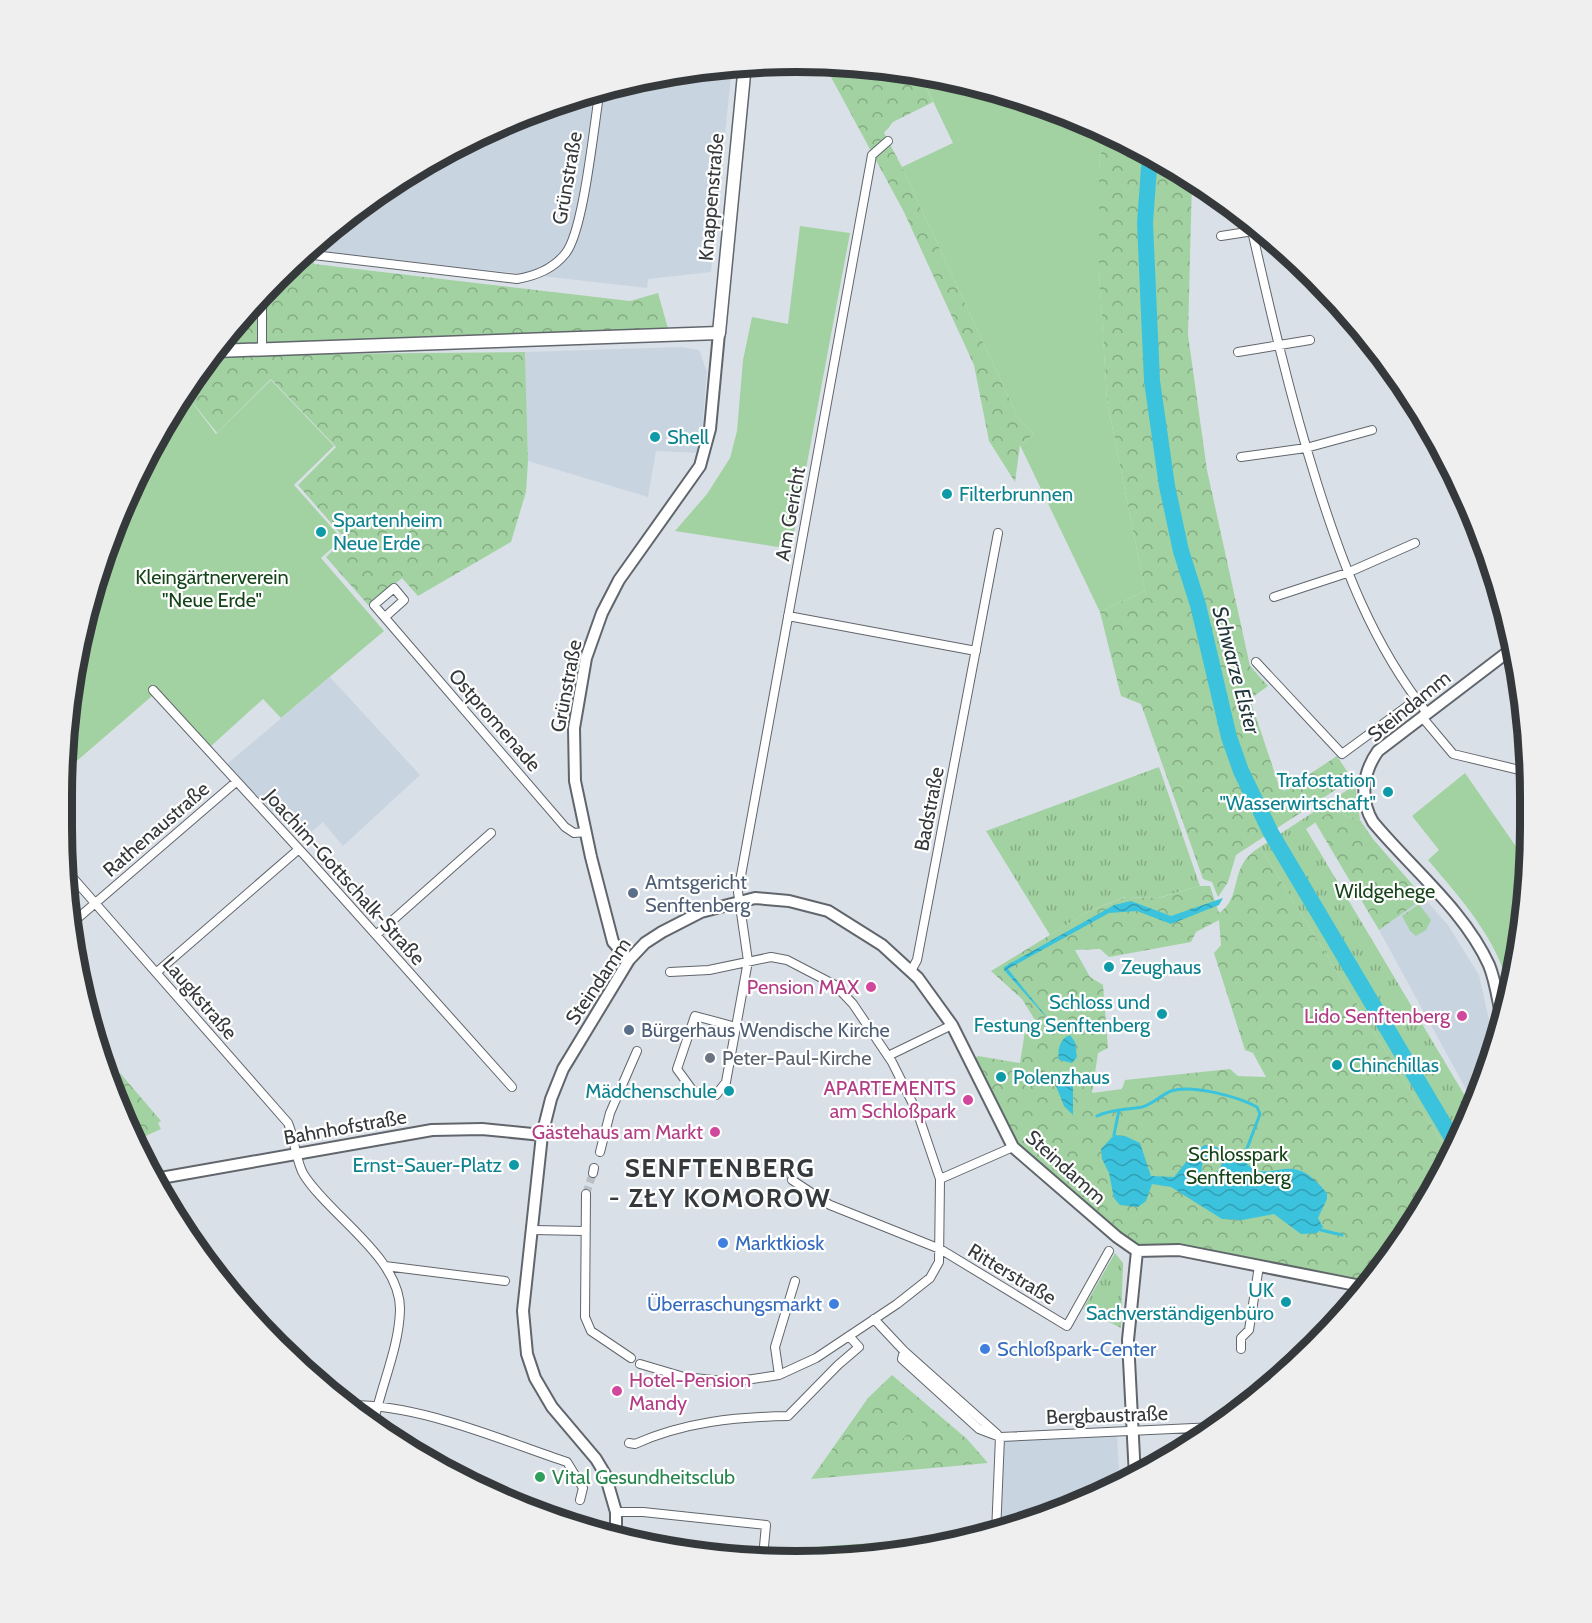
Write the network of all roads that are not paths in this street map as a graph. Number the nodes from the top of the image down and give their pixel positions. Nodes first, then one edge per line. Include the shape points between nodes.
1 (744, 74) edge
2 (598, 100) edge
3 (888, 141) dead end
4 (1248, 231) edge
5 (1221, 236) dead end
6 (1258, 239) edge
7 (315, 255) edge
8 (262, 308) edge
9 (718, 333) junction
10 (1310, 340) dead end
11 (1278, 347) junction
12 (262, 348) junction
13 (226, 350) edge
14 (1238, 352) dead end
15 (1372, 430) dead end
16 (1306, 448) junction
17 (1241, 457) dead end
18 (998, 533) dead end
19 (1415, 543) dead end
20 (1347, 573) junction
21 (1274, 597) dead end
22 (788, 616) junction
23 (385, 617) dead end
24 (976, 651) junction
25 (1506, 653) edge
26 (1256, 662) dead end
27 (153, 690) dead end
28 (1417, 699) junction
29 (1424, 715) junction
30 (1519, 770) edge
31 (236, 782) junction
32 (586, 832) junction
33 (491, 833) dead end
34 (299, 849) junction
35 (74, 879) edge
36 (739, 900) junction
37 (96, 903) junction
38 (78, 918) edge
39 (376, 934) junction
40 (629, 960) junction
41 (748, 961) junction
42 (911, 971) junction
43 (157, 972) junction
44 (670, 972) dead end
45 (1498, 1001) edge
46 (952, 1025) junction
47 (736, 1027) junction
48 (637, 1051) dead end
49 (888, 1056) junction
50 (512, 1087) dead end
51 (542, 1136) junction
52 (1013, 1147) junction
53 (600, 1152) dead end
54 (298, 1154) junction
55 (163, 1178) edge
56 (940, 1179) junction
57 (792, 1180) tunnel mouth
58 (586, 1194) tunnel mouth
59 (533, 1230) junction
60 (585, 1231) junction
61 (940, 1250) junction
62 (1109, 1251) dead end
63 (1137, 1251) junction
64 (384, 1266) junction
65 (1259, 1266) junction
66 (505, 1281) dead end
67 (795, 1281) dead end
68 (1356, 1285) edge
69 (874, 1319) junction
70 (849, 1336) junction
71 (1241, 1349) dead end
72 (631, 1358) dead end
73 (640, 1364) dead end
74 (779, 1375) junction
75 (377, 1404) junction
76 (360, 1405) edge
77 (375, 1415) edge
78 (1193, 1428) junction
79 (1200, 1428) edge
80 (1132, 1430) junction
81 (1193, 1432) edge
82 (1000, 1437) junction
83 (629, 1443) dead end
84 (1134, 1466) edge
85 (580, 1500) dead end
86 (616, 1512) junction
87 (996, 1522) edge
88 (616, 1528) edge
89 (764, 1550) edge

1 - 9 main road, Knappenstraße
2 - 7 street, Grünstraße via 577,230 565,255 535,276 517,279
3 - 22 street, Am Gericht via 872,155
4 - 5 street
6 - 11 street
8 - 12 street
9 - 12 main road
9 - 32 main road, Grünstraße via 710,429 700,466 619,580 586,658 573,747 575,781
10 - 11 street
11 - 14 street
11 - 16 street
12 - 13 main road
15 - 16 street
16 - 17 street
16 - 20 street
18 - 24 street, Badstraße
19 - 20 street
20 - 21 street
20 - 28 street via 1379,643
22 - 24 street
22 - 36 street, Am Gericht
23 - 32 street, Ostpromenade via 565,827 574,833
24 - 42 street, Badstraße via 917,960
25 - 29 main road, Steindamm
26 - 28 street via 1342,754
27 - 31 street, Joachim-Gottschalk-Straße
28 - 29 street
29 - 30 street via 1453,754
29 - 45 main road, Steindamm via 1378,751 1365,779 1365,806 1373,822 1459,918 1493,978
31 - 34 street, Joachim-Gottschalk-Straße
31 - 37 street, Rathenaustraße
32 - 40 main road, Grünstraße via 613,942
33 - 39 street
34 - 39 street, Joachim-Gottschalk-Straße
34 - 43 street
35 - 37 street, Laugkstraße
36 - 40 main road, Steindamm via 701,912 662,932
36 - 41 street, Am Gericht
36 - 42 main road, Steindamm via 773,898 828,911 882,945
37 - 38 street, Rathenaustraße
37 - 43 street, Laugkstraße
39 - 50 street, Joachim-Gottschalk-Straße
40 - 51 main road, Steindamm via 563,1069 550,1100
41 - 44 street, Ritterstraße via 710,970
41 - 47 street, Am Gericht
41 - 49 street, Ritterstraße via 771,957 787,960 835,985
42 - 46 main road, Steindamm
43 - 54 street, Laugkstraße via 288,1123
46 - 49 street
46 - 52 main road, Steindamm
47 - 47 street, Am Gericht via 695,1016 677,1069 693,1091 716,1095 726,1082
48 - 53 street via 610,1113
49 - 56 street, Ritterstraße via 918,1114
51 - 54 main road, Bahnhofstraße via 432,1130
51 - 59 main road, Steindamm
52 - 56 street
52 - 63 main road, Steindamm
54 - 55 main road, Bahnhofstraße
54 - 64 street, Laugkstraße via 304,1176
56 - 61 street, Ritterstraße
57 - 61 street via 802,1192
58 - 60 street
59 - 60 street
59 - 86 main road, Steindamm via 523,1311 530,1366 559,1418 601,1467
60 - 72 street via 585,1317 591,1331
61 - 62 street, Ritterstraße via 1067,1326
61 - 69 street, Ritterstraße via 930,1278
63 - 65 main road via 1179,1251
63 - 80 main road via 1128,1340
64 - 66 street
64 - 75 street, Laugkstraße via 397,1288 400,1311
65 - 68 main road
65 - 71 street via 1249,1330 1241,1338
67 - 74 street via 775,1347
69 - 70 street, Ritterstraße
69 - 82 street via 904,1351 903,1359 979,1429
70 - 74 street, Ritterstraße via 816,1358
70 - 83 street via 859,1347 788,1416 684,1425
73 - 74 street, Ritterstraße via 684,1377 733,1382
75 - 76 street
75 - 77 street, Laugkstraße
75 - 85 street via 567,1462 583,1488
78 - 79 street, Bergbaustraße
78 - 80 street, Bergbaustraße
78 - 81 street
80 - 82 street, Bergbaustraße
80 - 84 main road
82 - 87 street
86 - 88 main road, Steindamm
86 - 89 street via 766,1525

